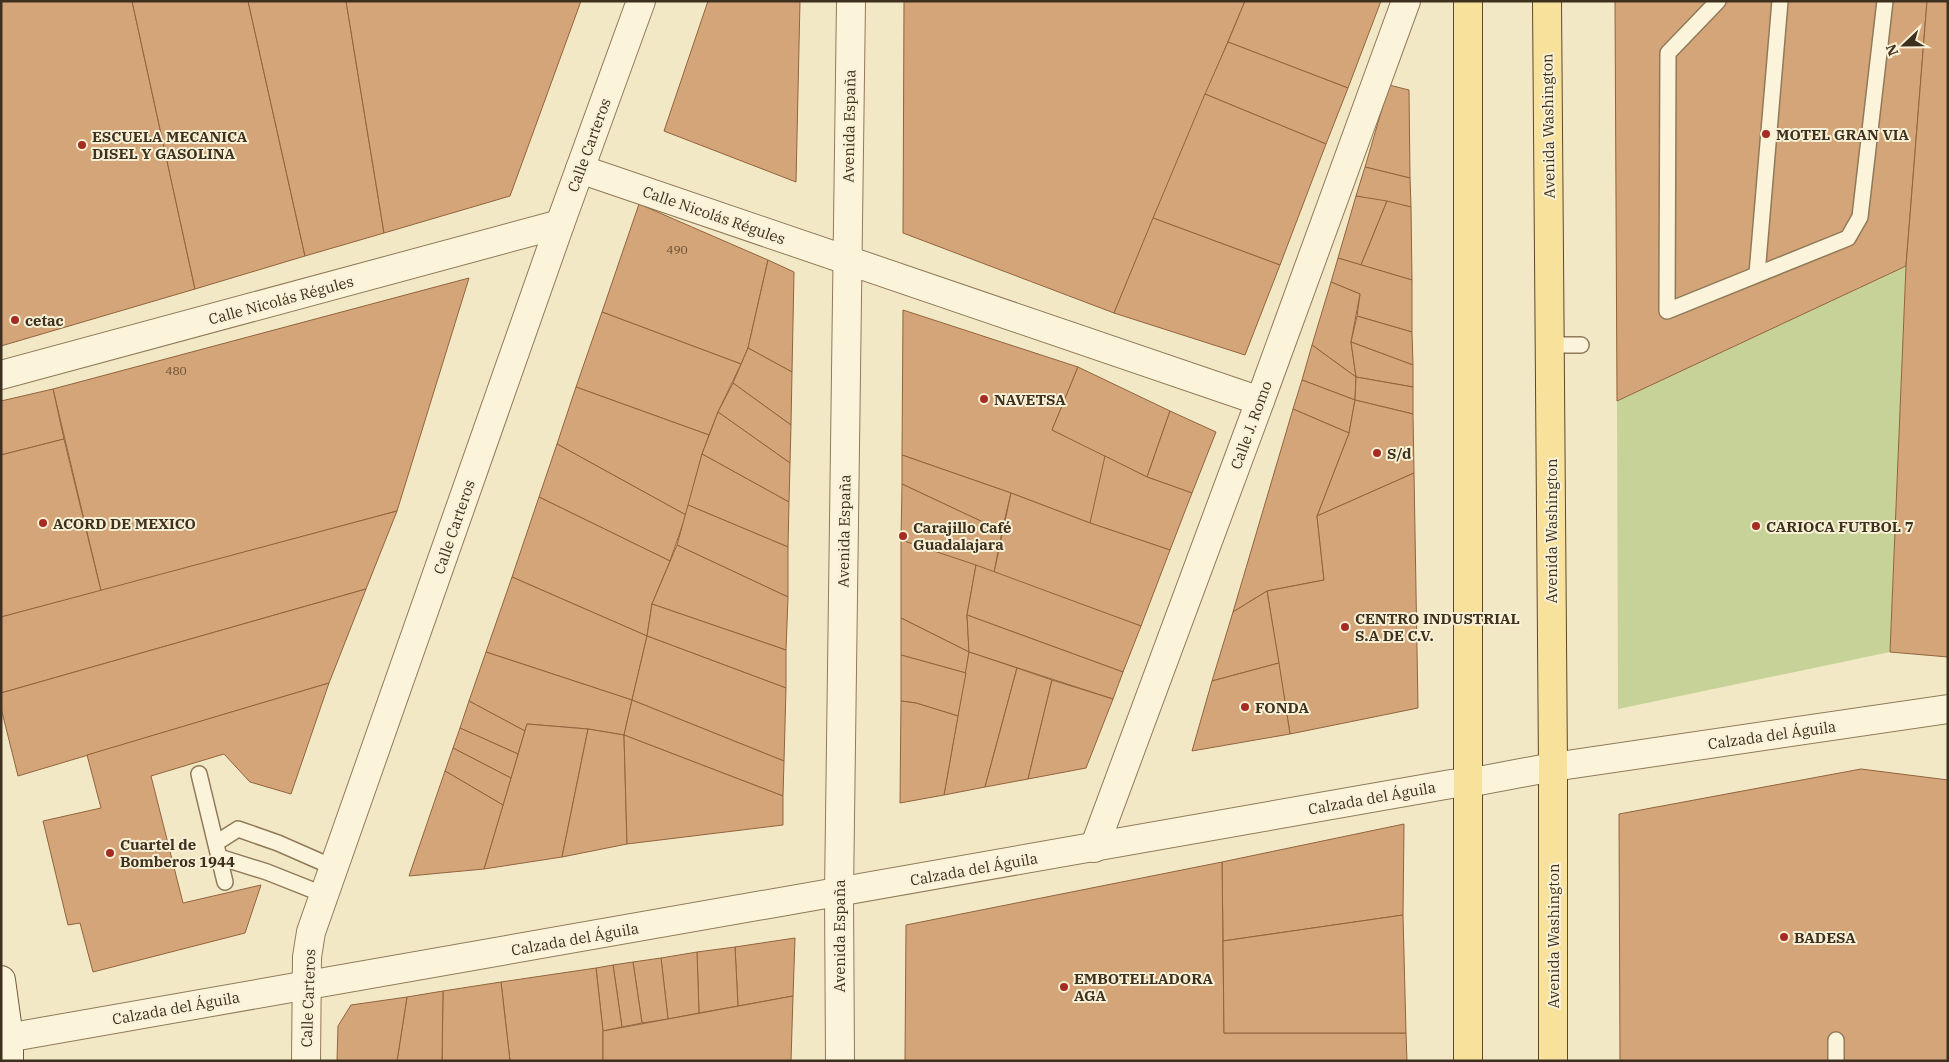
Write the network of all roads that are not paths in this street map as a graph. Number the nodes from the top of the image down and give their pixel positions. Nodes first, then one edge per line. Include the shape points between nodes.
1 (641, 1) edge
2 (851, 1) edge
3 (1406, 1) edge
4 (1468, 1) edge
5 (1547, 1) edge
6 (1718, 1) edge
7 (1780, 1) edge
8 (1885, 1) edge
9 (580, 169) junction
10 (560, 224) junction
11 (847, 260) junction
12 (1757, 274) junction
13 (1550, 345) junction
14 (1581, 345) dead end
15 (1, 375) edge
16 (1260, 401) junction
17 (1948, 709) edge
18 (1553, 767) junction
19 (199, 774) dead end
20 (1468, 783) junction
21 (1094, 848) junction
22 (217, 850) junction
23 (335, 868) junction
24 (225, 882) dead end
25 (839, 893) junction
26 (324, 895) junction
27 (1, 980) edge
28 (307, 985) junction
29 (1836, 1040) dead end
30 (6, 1046) edge
31 (306, 1061) edge
32 (840, 1061) edge
33 (1468, 1061) edge
34 (1553, 1061) edge
35 (1836, 1061) edge

1 - 9 street, Calle Carteros
2 - 11 street, Avenida España
3 - 16 street, Calle J. Romo
4 - 20 main road
5 - 13 main road, Avenida Washington
6 - 12 lane via 1668,53 1667,311
7 - 12 lane
8 - 12 lane via 1860,217 1848,238
9 - 10 street, Calle Carteros
9 - 11 street, Calle Nicolás Régules
10 - 15 street, Calle Nicolás Régules
10 - 23 street, Calle Carteros
11 - 16 street, Calle Nicolás Régules
11 - 25 street, Avenida España
13 - 14 lane
13 - 18 main road, Avenida Washington
16 - 21 street, Calle J. Romo
17 - 18 street, Calzada del Águila
18 - 20 street, Calzada del Águila
18 - 34 main road, Avenida Washington
19 - 22 lane
20 - 21 street, Calzada del Águila
20 - 33 main road
21 - 25 street, Calzada del Águila
22 - 23 lane via 238,829
22 - 24 lane
22 - 26 lane
23 - 26 street, Calle Carteros
25 - 28 street, Calzada del Águila
25 - 32 street, Avenida España
26 - 28 street, Calle Carteros via 307,957
27 - 30 street
28 - 30 street, Calzada del Águila
28 - 31 street, Calle Carteros
29 - 35 lane

